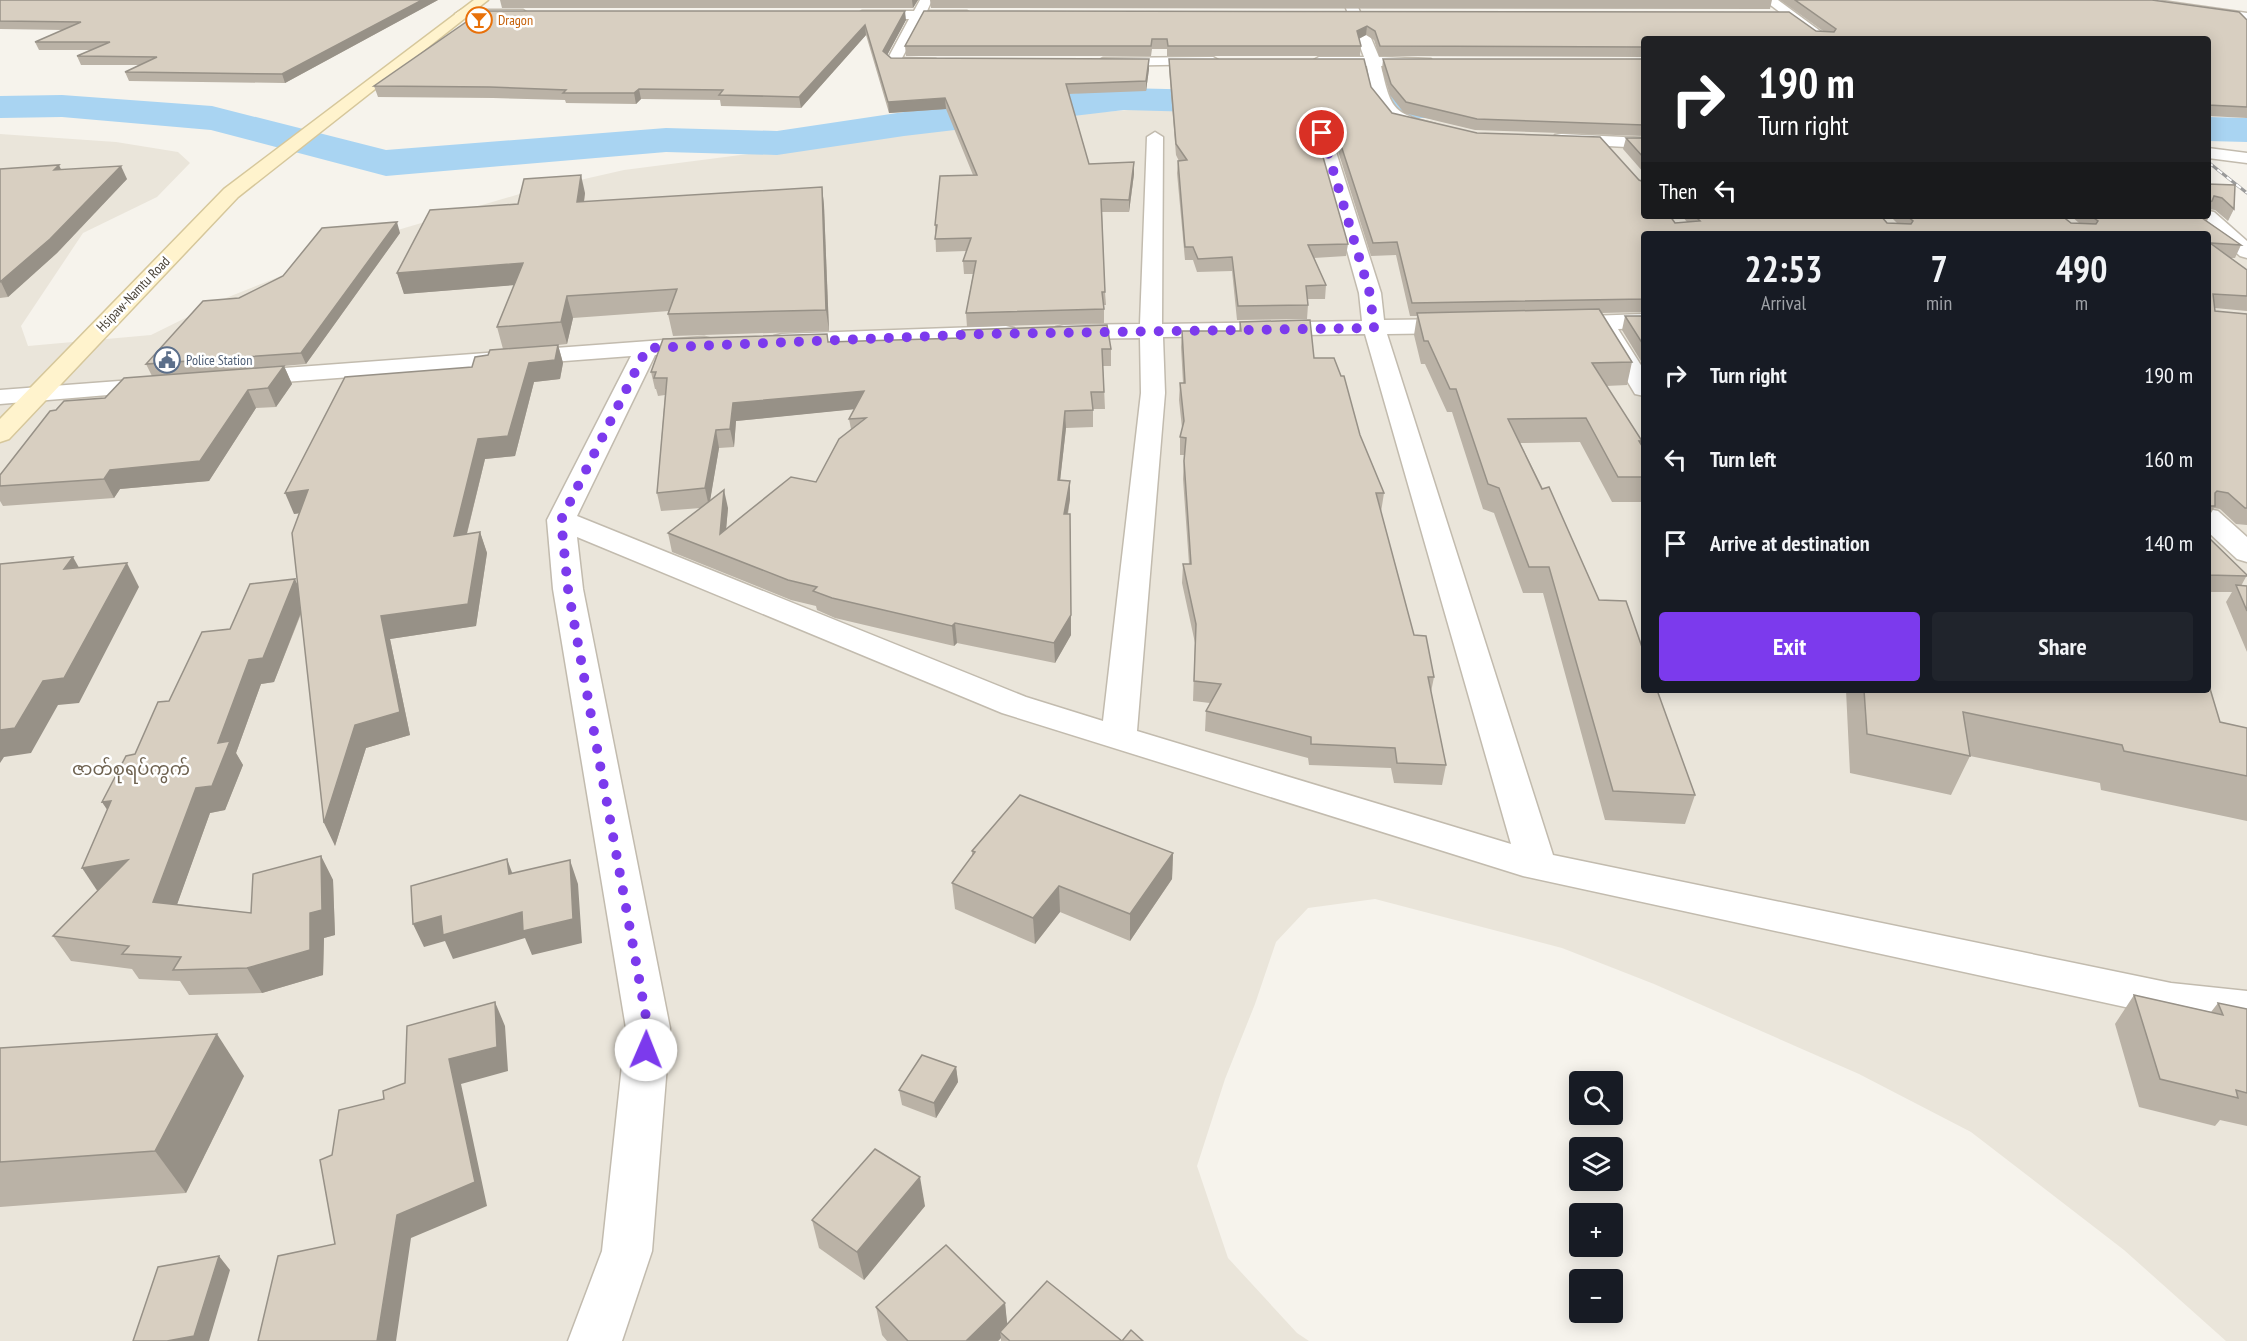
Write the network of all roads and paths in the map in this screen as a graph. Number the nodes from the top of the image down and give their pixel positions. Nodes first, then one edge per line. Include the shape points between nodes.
1 (482, 0) edge
2 (926, 0) edge
3 (1349, 0) edge
4 (1770, 0) edge
5 (2129, 0) edge
6 (2202, 6) edge
7 (461, 14) junction
8 (532, 14) edge
9 (848, 15) edge
10 (918, 15) junction
11 (977, 15) edge
12 (1766, 15) edge
13 (1790, 15) junction
14 (2247, 17) edge
15 (1820, 36) edge
16 (1301, 61) edge
17 (1373, 61) junction
18 (941, 62) edge
19 (1085, 62) edge
20 (1229, 62) edge
21 (1443, 62) edge
22 (1441, 129) edge
23 (1322, 133) dead end
24 (1155, 137) dead end
25 (1541, 139) edge
26 (1604, 142) junction
27 (1641, 143) edge
28 (2211, 153) edge
29 (1618, 157) edge
30 (2247, 158) edge
31 (2210, 219) edge
32 (2247, 252) edge
33 (1641, 321) edge
34 (1603, 323) junction
35 (1545, 324) edge
36 (1477, 326) edge
37 (1374, 328) junction
38 (1151, 330) junction
39 (760, 342) edge
40 (725, 344) edge
41 (647, 348) junction
42 (224, 380) edge
43 (177, 383) edge
44 (1641, 383) edge
45 (35, 394) junction
46 (0, 398) edge
47 (0, 434) edge
48 (561, 520) junction
49 (2211, 521) edge
50 (2247, 553) edge
51 (1119, 737) junction
52 (1538, 866) junction
53 (2247, 1009) edge
54 (595, 1341) edge

1 - 7 main road, Hsipaw-Namtu Road
2 - 10 street
3 - 17 street
4 - 13 street
5 - 6 street
6 - 14 street
7 - 8 street
7 - 45 main road, Hsipaw-Namtu Road via 231,193
9 - 10 street
10 - 11 street
10 - 18 street via 893,62
12 - 13 street
13 - 15 street
16 - 17 street
17 - 21 street
17 - 22 street via 1380,96 1391,113 1397,119
19 - 20 street
23 - 37 street via 1370,294
24 - 38 street
25 - 26 street
26 - 27 street
26 - 29 street
28 - 30 street
31 - 32 street
33 - 34 street
34 - 35 street
34 - 44 street
36 - 37 street
37 - 38 street
37 - 52 street
38 - 39 street
38 - 51 street via 1153,393
40 - 41 street
41 - 42 street
41 - 48 street
43 - 45 street
45 - 46 street
45 - 47 main road, Hsipaw-Namtu Road
48 - 51 street via 1014,705
48 - 54 street via 568,589 648,1028 627,1251
49 - 50 street
51 - 52 street
52 - 53 street via 2171,1000

